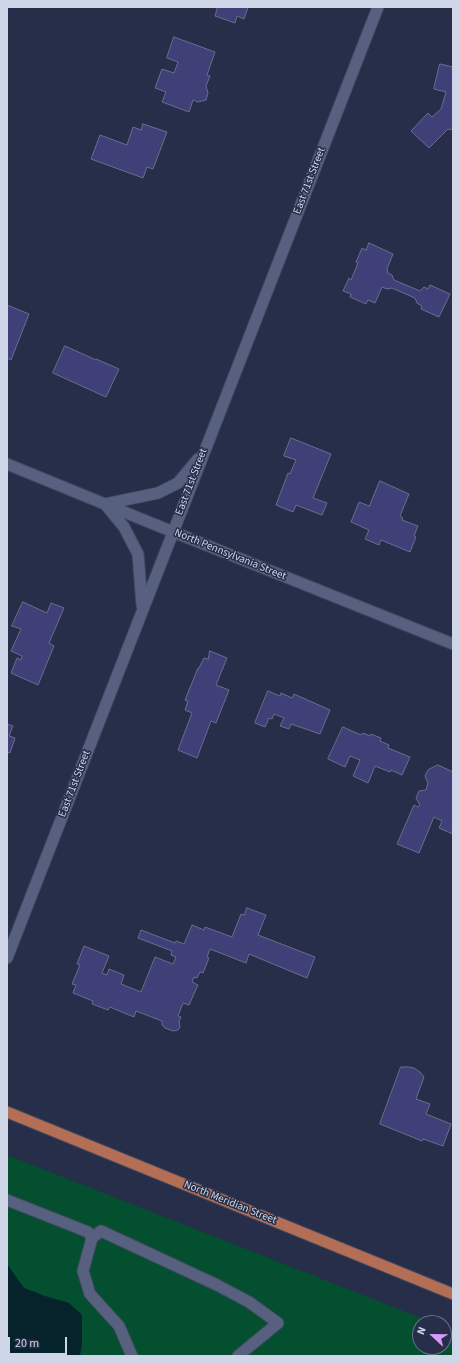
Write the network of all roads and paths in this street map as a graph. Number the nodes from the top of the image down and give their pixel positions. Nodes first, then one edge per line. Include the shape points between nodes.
1 (378, 7) edge
2 (204, 452) junction
3 (7, 464) edge
4 (105, 504) junction
5 (173, 532) junction
6 (143, 610) junction
7 (453, 644) edge
8 (7, 958) edge
9 (7, 1112) edge
10 (7, 1200) edge
11 (92, 1238) junction
12 (453, 1294) edge
13 (132, 1356) edge
14 (238, 1356) edge

1 - 2 main road, East 71st Street
2 - 4 main road via 178,483 158,493
2 - 5 main road, East 71st Street
3 - 4 main road, North Pennsylvania Street
4 - 5 main road, North Pennsylvania Street
4 - 6 main road via 124,527 138,554
5 - 6 main road, East 71st Street
5 - 7 main road, North Pennsylvania Street
6 - 8 main road, East 71st Street
9 - 12 main road, North Meridian Street
10 - 11 main road via 88,1232
11 - 13 main road via 83,1271 90,1294 119,1326
11 - 14 main road via 101,1231 249,1302 278,1323

